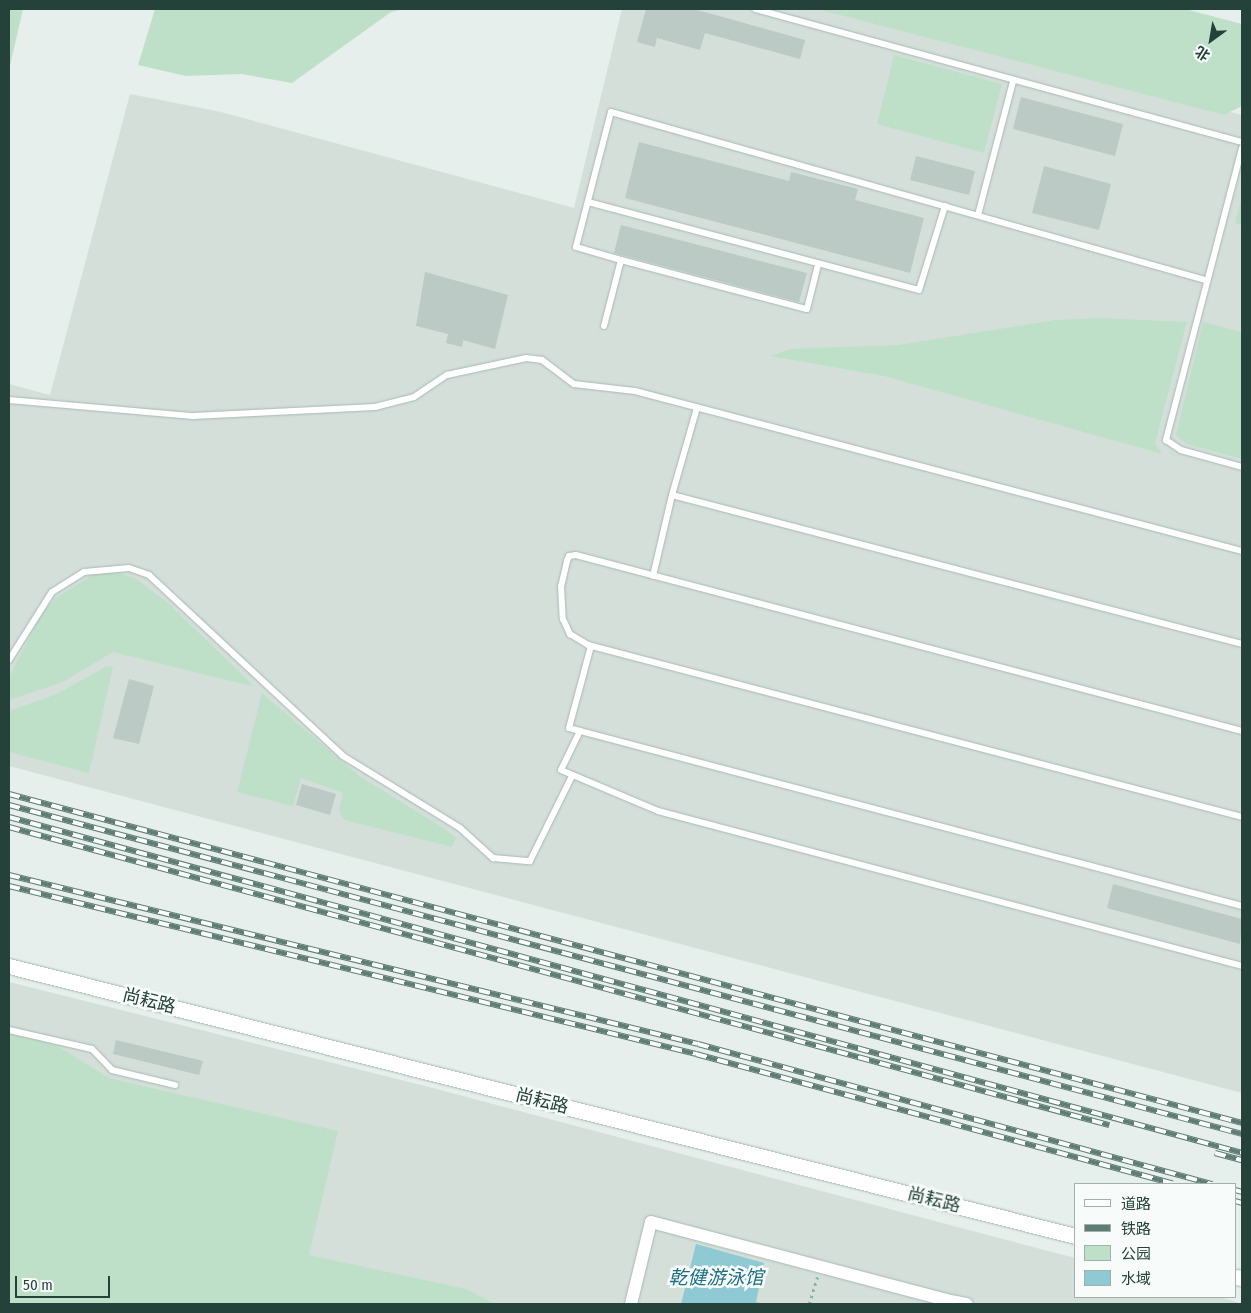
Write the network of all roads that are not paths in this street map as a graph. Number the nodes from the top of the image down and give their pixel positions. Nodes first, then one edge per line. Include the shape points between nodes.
1 (755, 9) edge
2 (1013, 82) junction
3 (1242, 142) edge
4 (1242, 148) edge
5 (588, 202) junction
6 (945, 206) junction
7 (978, 215) junction
8 (621, 260) junction
9 (818, 265) junction
10 (1205, 280) junction
11 (604, 326) dead end
12 (9, 400) edge
13 (697, 408) junction
14 (1242, 467) edge
15 (672, 495) junction
16 (1242, 551) edge
17 (653, 576) junction
18 (1242, 644) edge
19 (591, 646) junction
20 (9, 660) edge
21 (580, 731) junction
22 (1242, 731) edge
23 (572, 776) junction
24 (1242, 817) edge
25 (1242, 906) edge
26 (9, 966) edge
27 (1242, 966) edge
28 (9, 1030) edge
29 (175, 1085) dead end
30 (1074, 1236) edge
31 (945, 1302) edge
32 (631, 1304) edge
33 (967, 1304) edge

1 - 2 lane
2 - 3 lane
2 - 7 lane
4 - 10 lane
5 - 6 lane via 611,112
5 - 8 lane via 576,247
5 - 9 lane
6 - 7 lane
6 - 9 lane via 919,290
7 - 10 lane
8 - 9 lane via 807,309
8 - 11 lane
10 - 14 lane via 1166,440 1181,450
12 - 13 lane via 193,416 375,407 414,397 447,374 526,358 542,360 574,384 635,391
13 - 15 lane
13 - 16 lane
15 - 17 lane
15 - 18 lane
17 - 19 lane via 569,556 561,586 563,619 570,634
17 - 22 lane
19 - 21 lane via 569,728
19 - 24 lane
20 - 23 lane via 52,592 84,572 129,568 149,575 343,756 460,828 493,858 530,861
21 - 23 lane via 561,770
21 - 25 lane
23 - 27 lane via 658,811
26 - 30 street, 尚耘路
28 - 29 lane via 92,1049 112,1070
31 - 32 street via 820,1265 651,1222
31 - 33 street

